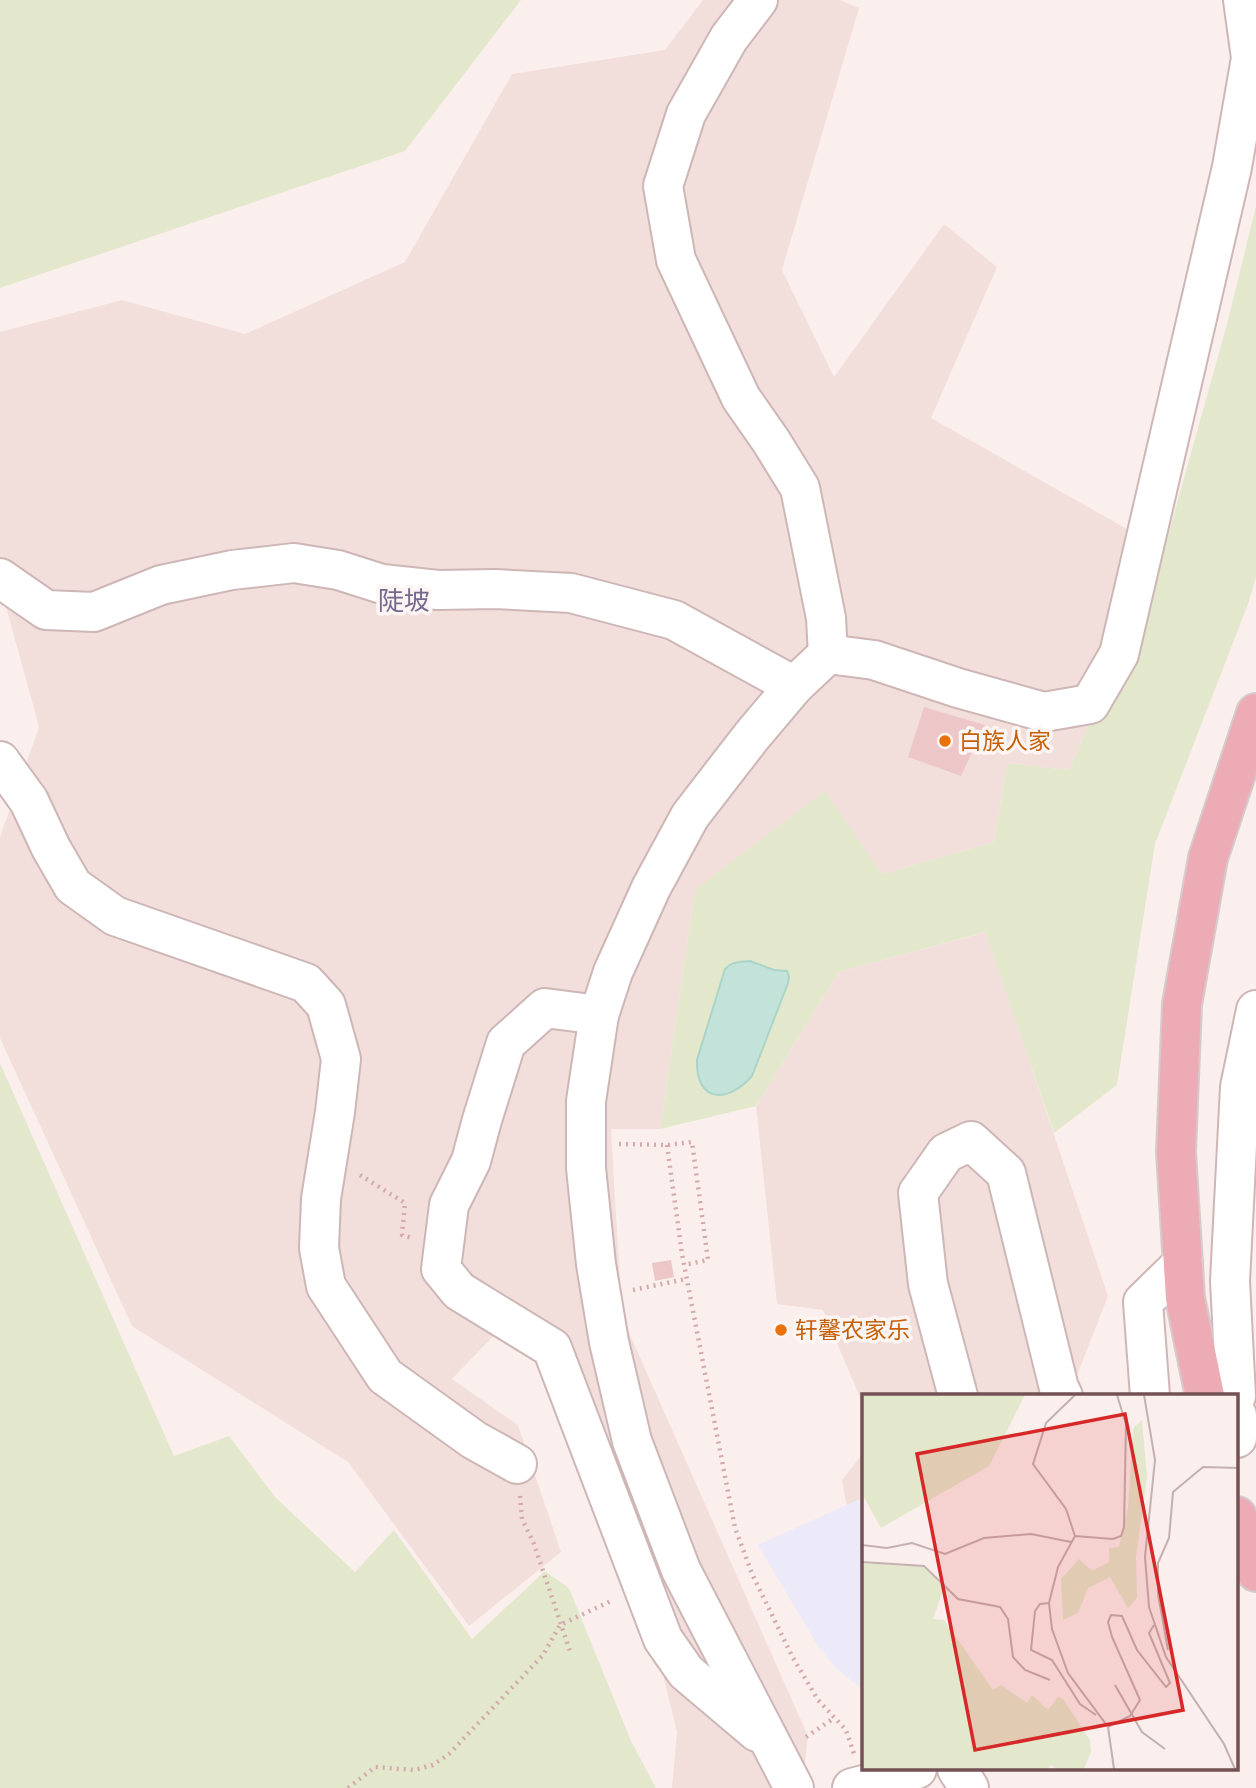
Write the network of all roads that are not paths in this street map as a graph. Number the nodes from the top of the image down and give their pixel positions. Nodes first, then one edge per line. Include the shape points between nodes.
1 (758, 0) edge
2 (1243, 0) edge
3 (0, 578) edge
4 (828, 654) junction
5 (794, 686) junction
6 (1256, 713) edge
7 (0, 761) edge
8 (1256, 1010) edge
9 (599, 1015) junction
10 (1183, 1264) junction
11 (957, 1394) edge
12 (1062, 1394) edge
13 (1150, 1394) edge
14 (1205, 1394) edge
15 (1236, 1394) edge
16 (517, 1464) road end
17 (1238, 1519) edge
18 (1256, 1572) edge
19 (768, 1741) junction
20 (958, 1770) edge
21 (794, 1788) edge
22 (969, 1788) edge

1 - 4 street via 729,38 686,114 663,186 676,260 741,398 800,488 826,618
2 - 4 street via 1251,58 1232,167 1119,654 1090,704 1044,712 874,660
3 - 5 street via 46,610 94,612 161,585 294,563 382,584 571,593 674,620
4 - 5 street
5 - 9 street via 690,816 651,888
6 - 10 highway via 1208,858 1182,1004 1176,1152
7 - 16 street via 29,801 73,886 115,916 306,983 326,1005 341,1059 321,1199 319,1248 326,1286 385,1376 474,1440
8 - 15 street via 1240,1087 1230,1281
9 - 19 street via 586,1101 586,1168 609,1342 632,1441 681,1570
9 - 19 street via 545,1008 506,1043 471,1161 449,1205 441,1269 459,1291 552,1348 663,1639 686,1672
10 - 13 street via 1143,1302
10 - 14 highway via 1185,1298
11 - 12 street via 928,1284 918,1193 946,1153 971,1141 1006,1173
17 - 18 highway
19 - 21 street
20 - 22 street

